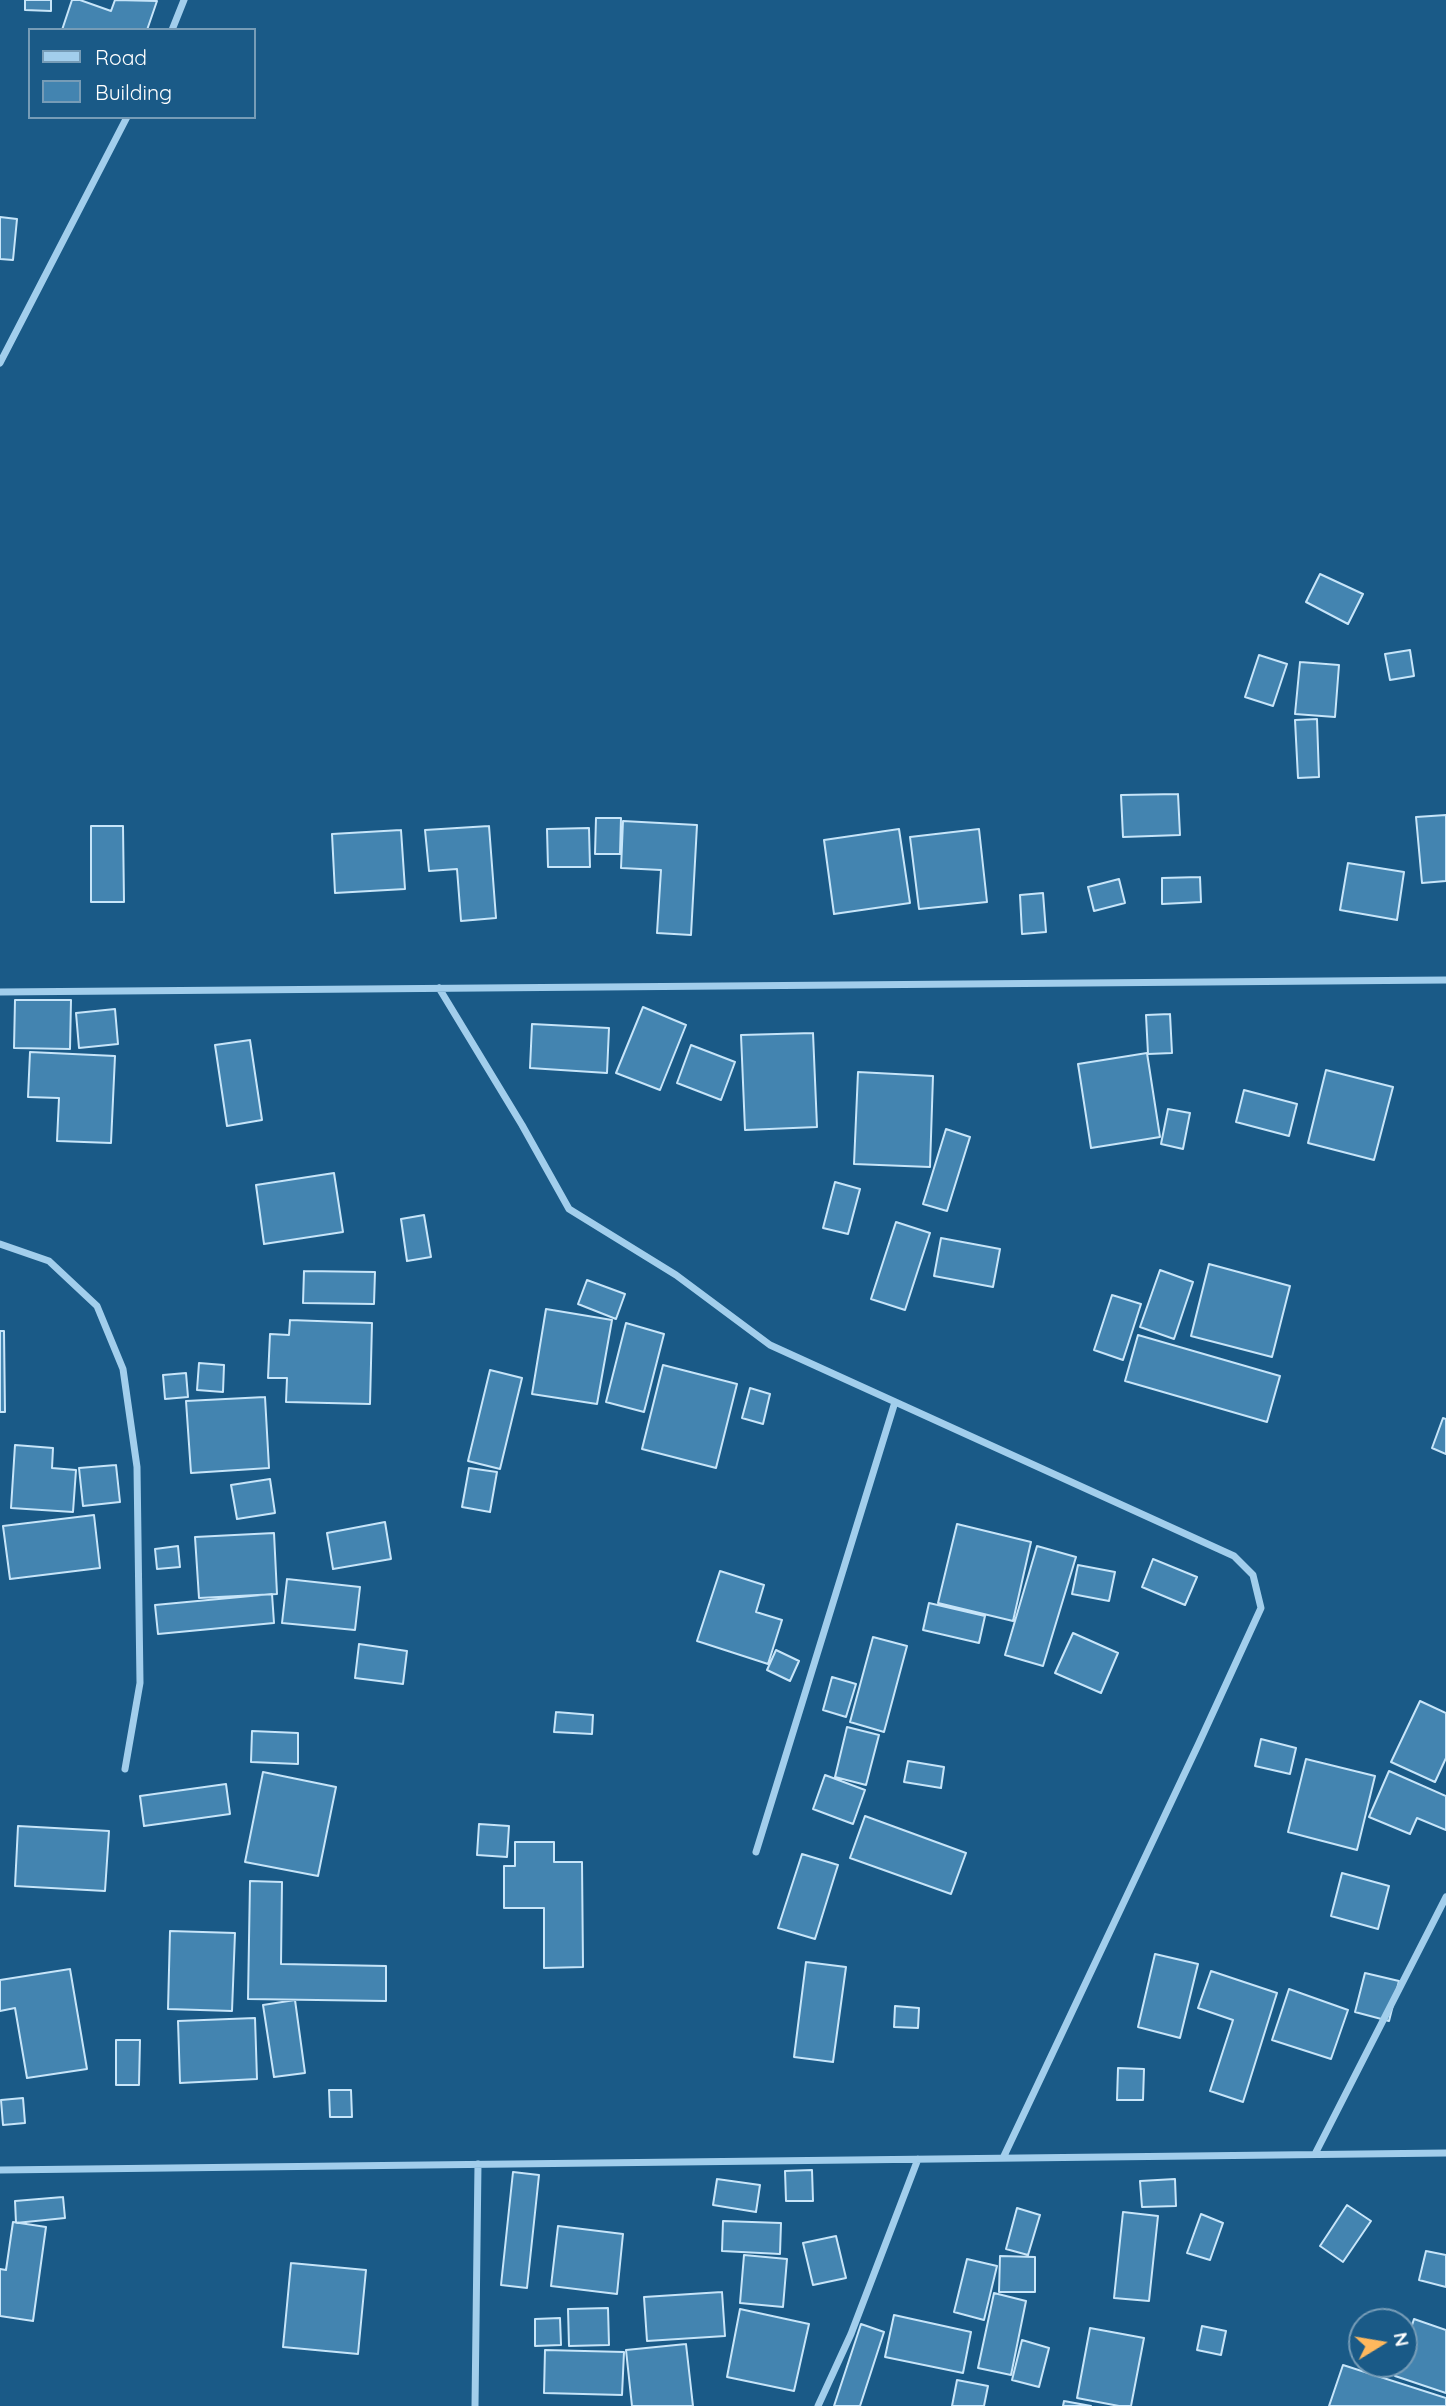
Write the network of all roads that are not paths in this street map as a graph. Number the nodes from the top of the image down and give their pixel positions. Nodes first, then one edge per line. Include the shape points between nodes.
1 (184, 0) edge
2 (173, 28) edge
3 (126, 119) edge
4 (0, 363) edge
5 (1446, 980) edge
6 (439, 988) junction
7 (0, 992) edge
8 (0, 1244) edge
9 (895, 1402) junction
10 (125, 1769) dead end
11 (756, 1852) dead end
12 (1446, 1897) edge
13 (1446, 2153) edge
14 (1315, 2154) junction
15 (1003, 2158) junction
16 (918, 2159) junction
17 (478, 2164) junction
18 (0, 2170) edge
19 (475, 2406) edge
20 (818, 2406) edge

1 - 2 street
3 - 4 street
5 - 6 street
6 - 7 street
6 - 9 street via 569,1209 676,1275 771,1345
8 - 10 street via 48,1261 97,1306 123,1369 137,1467 140,1683
9 - 11 street
9 - 15 street via 1234,1556 1253,1575 1261,1608
12 - 14 street
13 - 14 street
14 - 15 street
15 - 16 street
16 - 17 street
16 - 20 street via 851,2334
17 - 18 street
17 - 19 street

